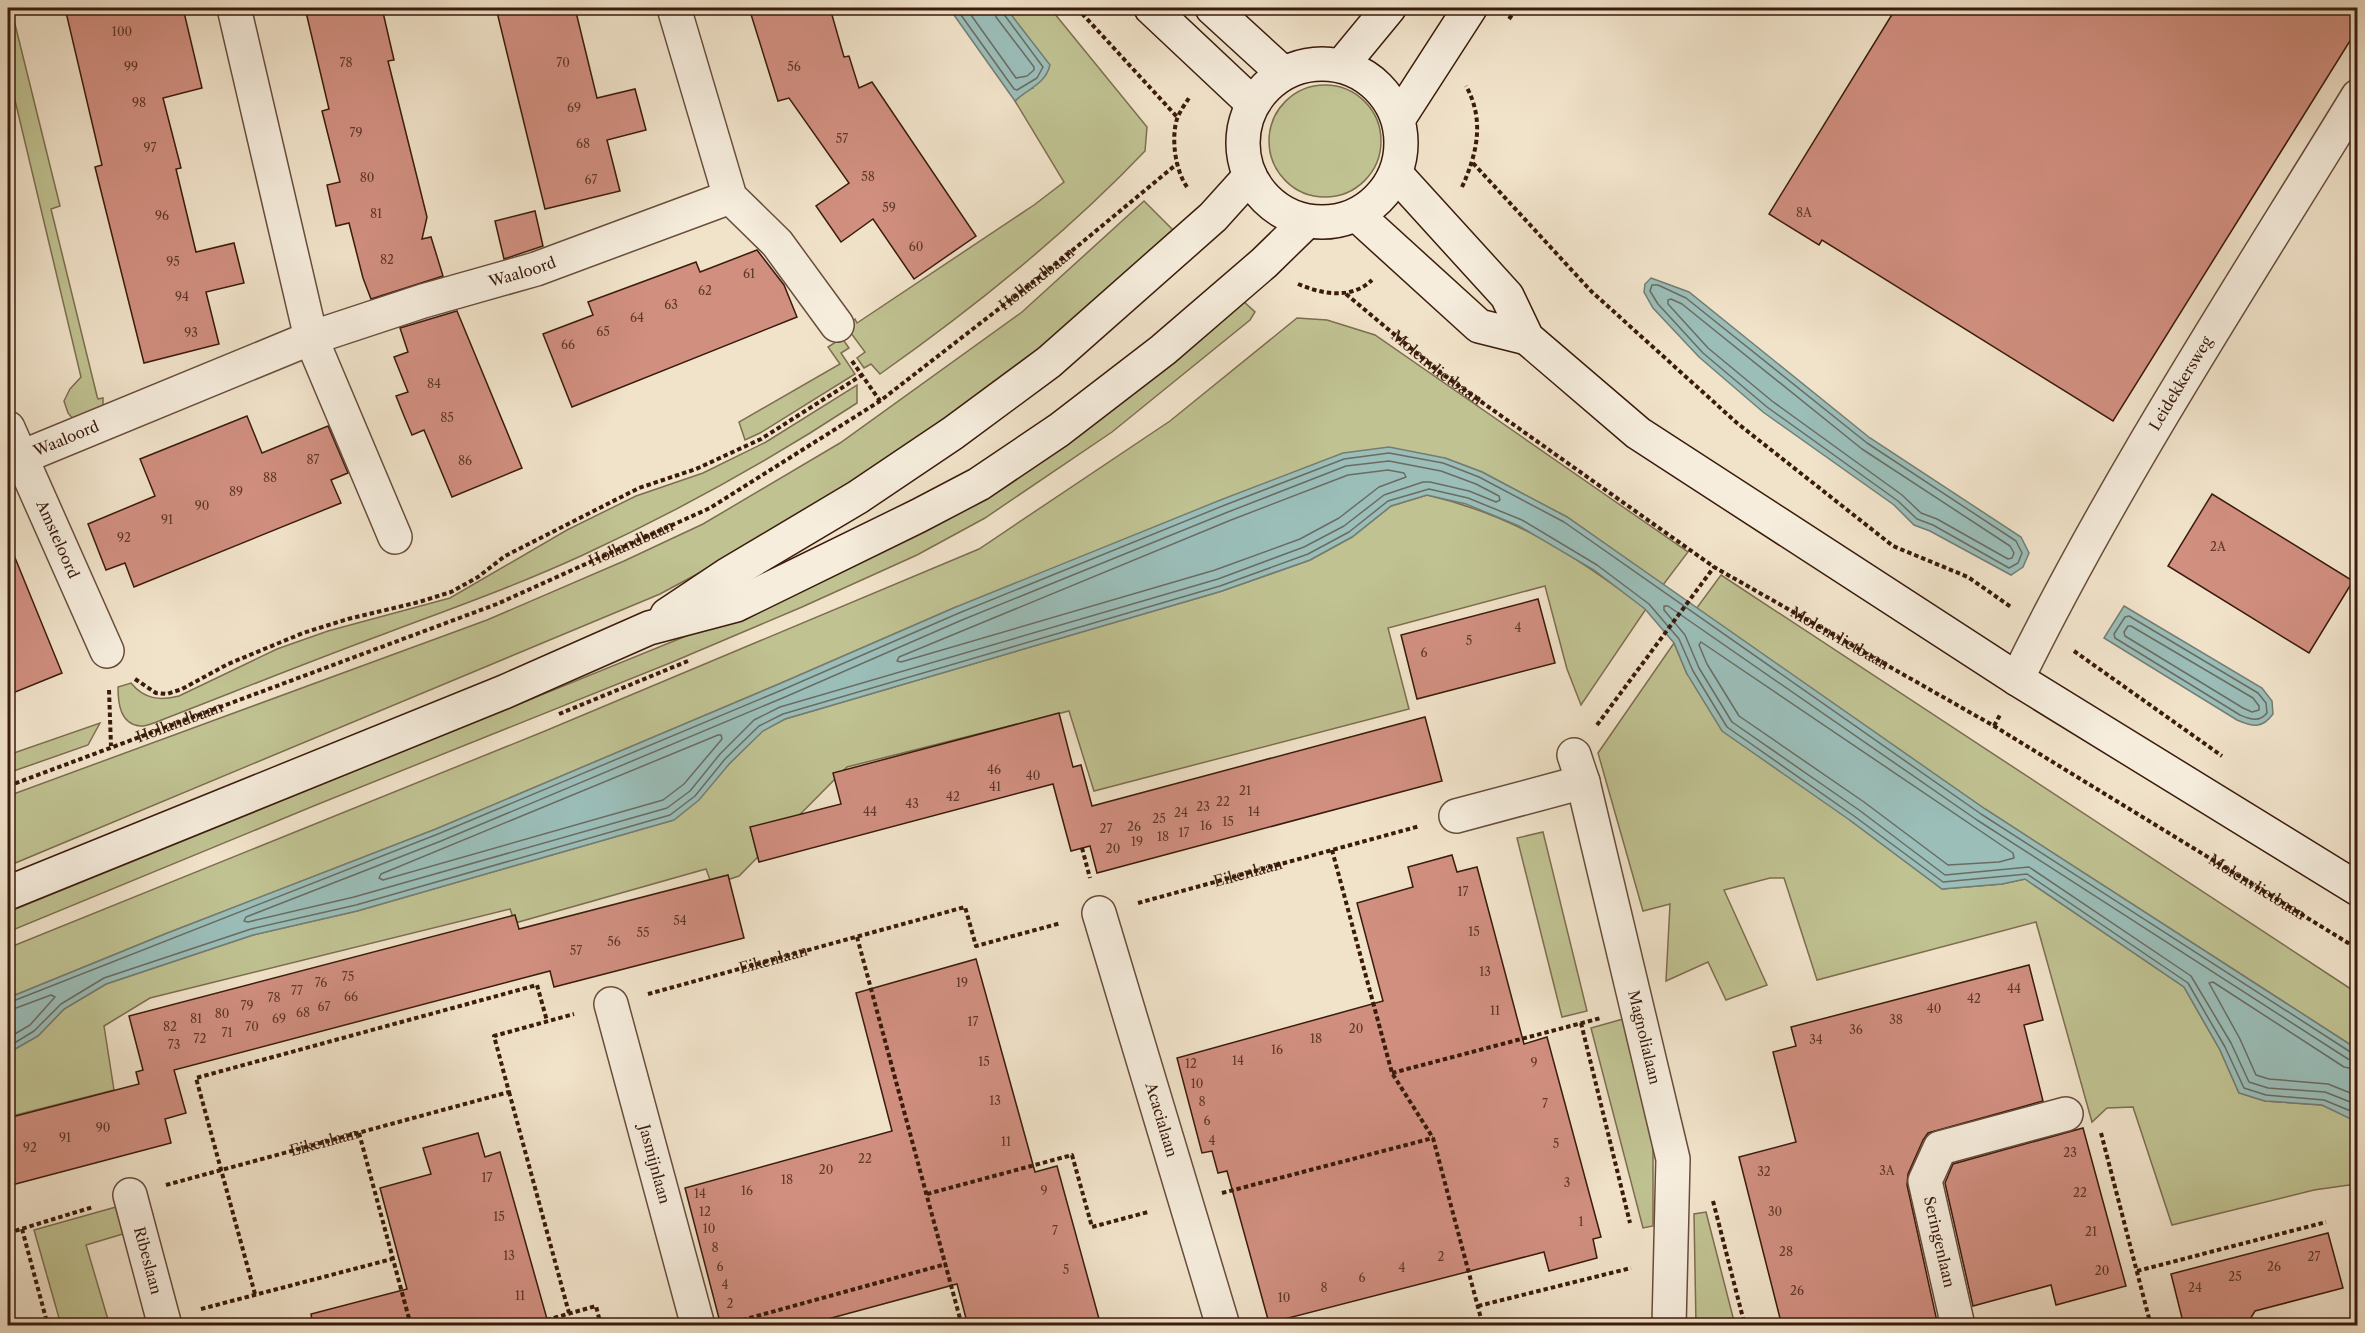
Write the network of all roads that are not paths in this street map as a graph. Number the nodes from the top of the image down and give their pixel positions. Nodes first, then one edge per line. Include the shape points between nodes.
1 (234, 8) edge
2 (674, 8) edge
3 (1151, 8) edge
4 (1212, 8) edge
5 (1389, 8) edge
6 (1470, 8) edge
7 (1342, 65) junction
8 (1283, 73) junction
9 (2358, 96) edge
10 (1252, 103) junction
11 (1399, 118) junction
12 (1396, 174) junction
13 (1250, 176) junction
14 (730, 197) junction
15 (1357, 215) junction
16 (1306, 222) junction
17 (837, 325) road end
18 (311, 338) junction
19 (1527, 338) junction
20 (8, 428) edge
21 (22, 457) junction
22 (395, 537) dead end
23 (649, 628) junction
24 (107, 651) road end
25 (2017, 680) junction
26 (1456, 816) road end
27 (2358, 889) edge
28 (8, 893) edge
29 (1099, 913) road end
30 (611, 1004) road end
31 (2066, 1114) dead end
32 (130, 1195) road end
33 (164, 1322) edge
34 (698, 1326) edge
35 (1223, 1326) edge
36 (1669, 1326) edge
37 (1958, 1326) edge

1 - 18 street
2 - 14 street
3 - 10 street
4 - 8 street
5 - 7 street
6 - 11 street
7 - 8 street via 1312,63
7 - 11 street via 1366,76 1380,88
8 - 10 street
9 - 25 street, Leidekkersweg via 2125,478
10 - 13 street via 1244,127 1243,152
11 - 12 street via 1402,146
12 - 15 street via 1381,198
12 - 19 street via 1507,296
13 - 16 street via 1273,206
13 - 23 street via 1207,223 1049,362 858,497 727,574
14 - 17 street via 777,243
14 - 18 street, Waaloord via 536,269
15 - 16 street via 1332,223
15 - 19 street via 1479,326
16 - 23 street via 1246,280 1163,350 1059,430 979,484 736,605
18 - 21 street, Waaloord
18 - 22 street
19 - 25 street via 1638,433
20 - 21 street, Amsteloord
21 - 24 street, Amsteloord
23 - 28 street via 504,692
25 - 27 street
26 - 36 street, Magnolialaan via 1579,768 1672,1159
29 - 35 street, Acacialaan
30 - 34 street, Jasmijnlaan
31 - 37 street, Seringenlaan via 1940,1148 1925,1181
32 - 33 street, Ribeslaan

